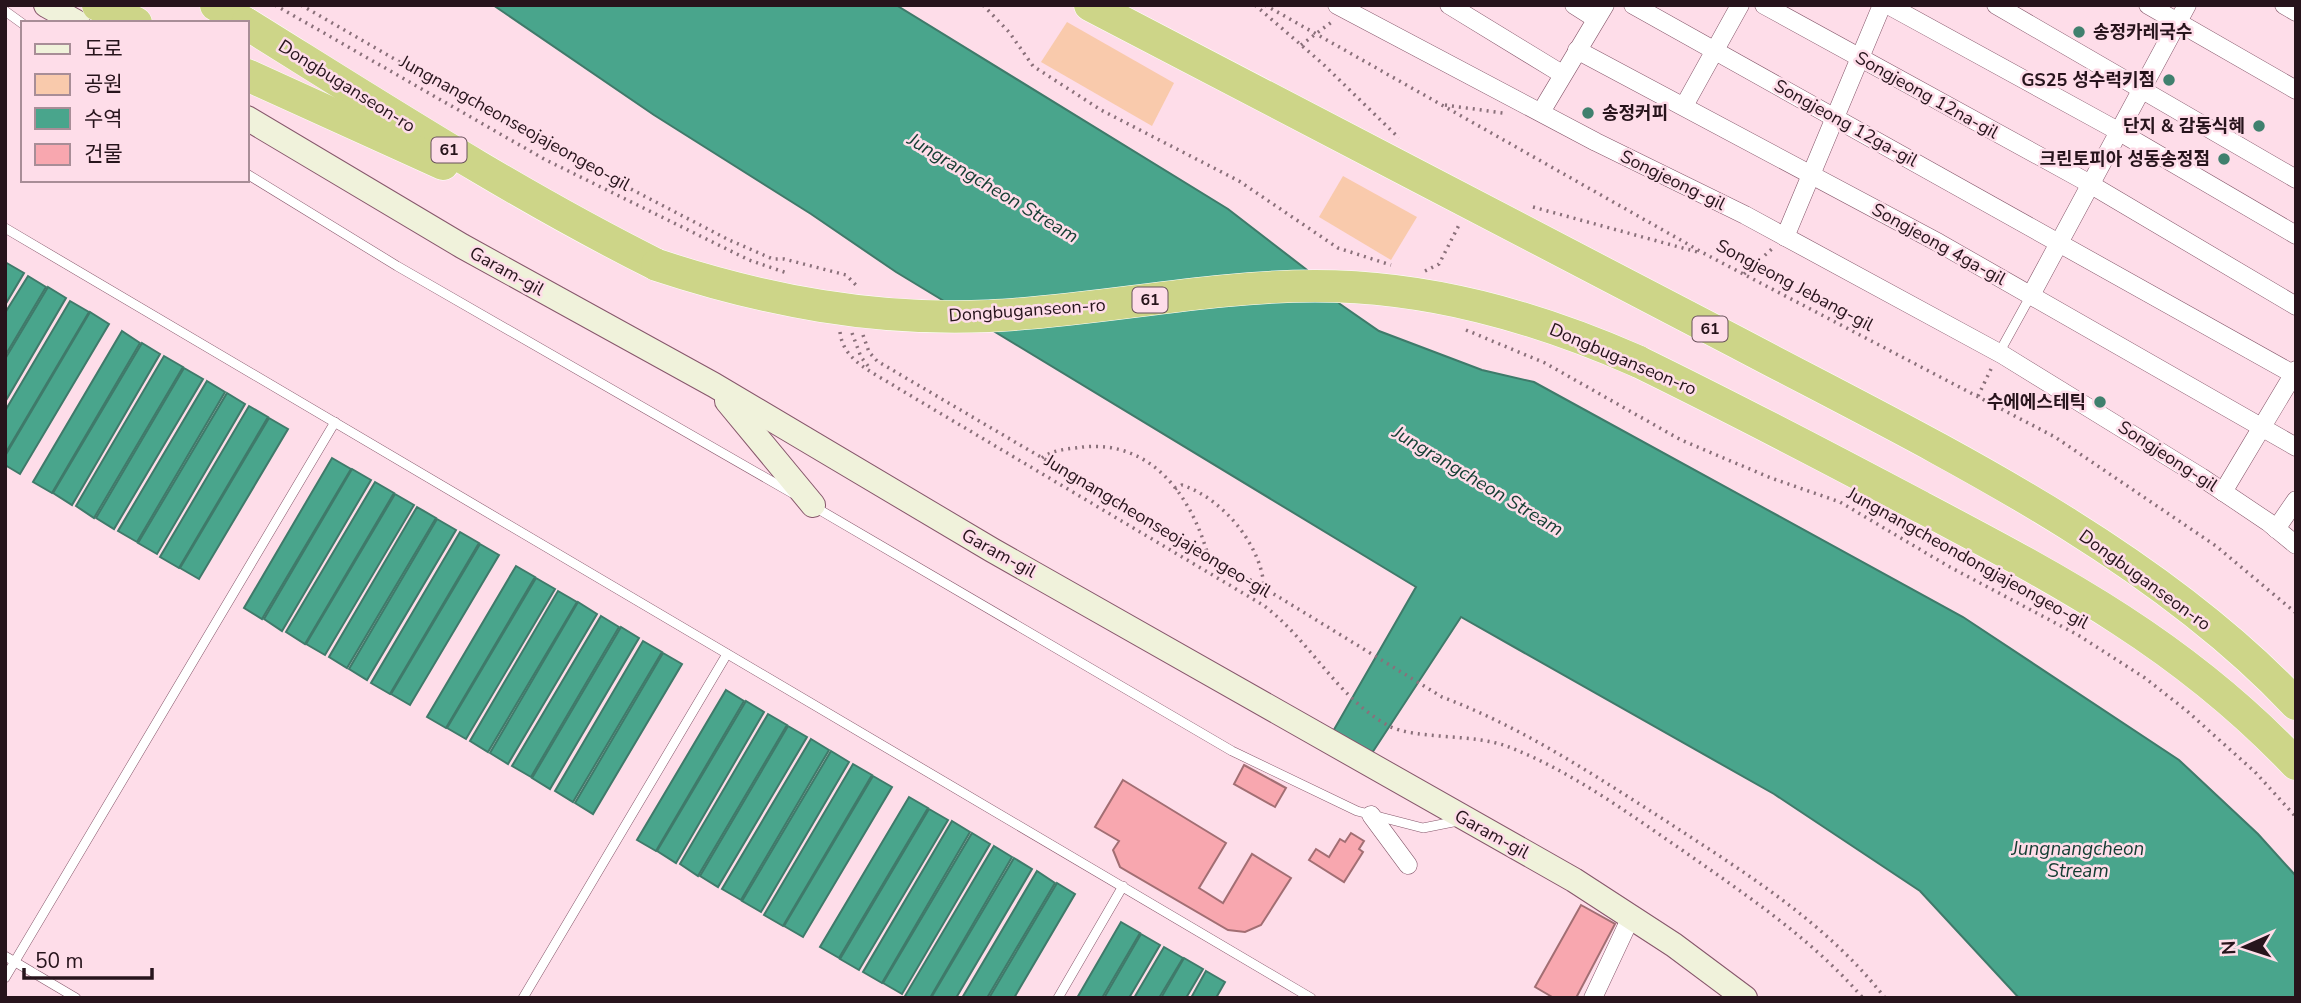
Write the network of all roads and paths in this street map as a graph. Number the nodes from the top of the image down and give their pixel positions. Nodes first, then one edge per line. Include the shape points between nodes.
1 (46, 5) edge
2 (98, 5) edge
3 (216, 5) edge
4 (275, 5) edge
5 (301, 5) edge
6 (984, 5) edge
7 (1090, 5) edge
8 (1255, 5) edge
9 (1265, 5) edge
10 (1449, 5) edge
11 (1574, 5) edge
12 (1633, 5) edge
13 (1740, 5) edge
14 (1764, 5) edge
15 (1882, 5) edge
16 (1888, 5) edge
17 (1996, 5) edge
18 (2148, 5) edge
19 (2187, 5) edge
20 (2284, 5) edge
21 (1343, 7) edge
22 (5, 11) edge
23 (1600, 12) edge
24 (2296, 12) edge
25 (74, 21) edge
26 (132, 21) edge
27 (243, 21) edge
28 (2177, 22) junction
29 (21, 23) edge
30 (248, 24) edge
31 (1318, 34) junction
32 (1301, 45) junction
33 (1577, 50) junction
34 (1715, 50) junction
35 (1859, 59) junction
36 (1562, 74) junction
37 (248, 75) edge
38 (2140, 88) junction
39 (2296, 90) edge
40 (1443, 104) junction
41 (1685, 106) junction
42 (1541, 111) junction
43 (1835, 116) junction
44 (248, 119) edge
45 (2118, 131) junction
46 (1401, 140) dead end
47 (1810, 174) junction
48 (248, 175) edge
49 (2296, 179) edge
50 (2090, 185) junction
51 (1531, 206) dead end
52 (552, 210) junction
53 (1458, 225) dead end
54 (5, 228) edge
55 (2296, 234) edge
56 (1785, 237) junction
57 (2058, 242) junction
58 (1707, 255) junction
59 (1395, 266) dead end
60 (1420, 273) dead end
61 (1744, 274) junction
62 (790, 275) dead end
63 (858, 291) dead end
64 (2031, 295) junction
65 (2296, 306) edge
66 (862, 324) dead end
67 (1460, 328) dead end
68 (2000, 353) junction
69 (2295, 372) edge
70 (877, 375) dead end
71 (714, 385) junction
72 (1978, 396) junction
73 (335, 422) junction
74 (2261, 427) junction
75 (2296, 447) edge
76 (1042, 458) junction
77 (1175, 489) junction
78 (2223, 492) junction
79 (2296, 500) edge
80 (813, 505) junction
81 (2276, 528) junction
82 (2296, 545) edge
83 (1207, 554) junction
84 (1264, 588) junction
85 (2296, 613) edge
86 (727, 653) junction
87 (2296, 704) edge
88 (2296, 764) edge
89 (1371, 815) junction
90 (2296, 817) edge
91 (1466, 819) junction
92 (1408, 865) dead end
93 (1123, 887) junction
94 (1632, 918) junction
95 (5, 956) edge
96 (15, 962) junction
97 (5, 978) edge
98 (76, 998) edge
99 (523, 998) edge
100 (1058, 998) edge
101 (1311, 998) edge
102 (1593, 998) edge
103 (1745, 998) edge
104 (1863, 998) edge
105 (1885, 998) edge

1 - 25 street
2 - 26 highway
3 - 27 highway, Dongbuganseon-ro / 61
4 - 62 path, Jungnangcheonseojajeongeo-gil via 544,159 749,260
5 - 63 path via 521,132 718,234 774,259 846,275 856,282
6 - 59 path via 1033,66 1089,103 1239,181 1338,248
7 - 87 highway, Dongbuganseon-ro / 61 via 1917,438 2077,531 2148,579 2255,661
8 - 32 path
9 - 31 path, Songjeong Jebang-gil
10 - 36 street
11 - 23 street
12 - 34 street, Songjeong 12ga-gil
13 - 34 street
14 - 35 street, Songjeong 12na-gil
15 - 35 street
16 - 45 street
17 - 38 street
18 - 28 street
19 - 28 street
20 - 24 street
21 - 31 path
21 - 42 street, Songjeong-gil
22 - 29 lane
23 - 33 street
28 - 38 street
28 - 39 street
30 - 52 highway, Dongbuganseon-ro / 61
31 - 32 path
31 - 40 path, Songjeong Jebang-gil
32 - 46 path
33 - 36 street
33 - 41 street, Songjeong 4ga-gil
34 - 41 street
34 - 43 street, Songjeong 12ga-gil
35 - 43 street
35 - 50 street, Songjeong 12na-gil
36 - 42 street
37 - 52 highway
38 - 45 street
38 - 49 street
40 - 42 path via 1526,117
40 - 58 path, Songjeong Jebang-gil
41 - 47 street, Songjeong 4ga-gil
42 - 56 street, Songjeong-gil
43 - 47 street
43 - 57 street, Songjeong 12ga-gil
44 - 71 street, Garam-gil via 462,246
45 - 50 street
45 - 55 street
47 - 56 street
47 - 64 street, Songjeong 4ga-gil
48 - 80 lane via 397,266
50 - 57 street
50 - 65 street, Songjeong 12na-gil
51 - 58 path
52 - 88 highway, Dongbuganseon-ro / 61, bridge via 657,265 773,299 837,310 926,317 1039,312 1316,286 1392,290 1513,314 1637,361 2029,564 2117,615 2205,678
53 - 60 path via 1440,264
54 - 73 lane
56 - 61 path
56 - 68 street, Songjeong-gil
57 - 64 street
57 - 69 street, Songjeong 12ga-gil
58 - 61 path, Songjeong Jebang-gil
61 - 72 path, Songjeong Jebang-gil
64 - 68 lane
64 - 74 street, Songjeong 4ga-gil
66 - 76 path via 864,340 877,361
67 - 90 path, Jungnangcheondongjajeongeo-gil via 1545,363 1681,440 1840,502 2078,635 2187,711 2255,772
68 - 72 path
68 - 78 street, Songjeong-gil
69 - 74 street
70 - 104 path, Jungnangcheonseojajeongeo-gil via 1254,600 1277,616 1359,705 1391,727 1489,740 1546,763 1636,818 1803,938
71 - 80 street
71 - 91 street, Garam-gil via 992,550
72 - 85 path, Songjeong Jebang-gil via 2055,437 2216,546
73 - 86 lane
73 - 96 lane
74 - 75 street, Songjeong 4ga-gil
74 - 78 street
76 - 77 path via 1098,446 1122,450 1139,455 1163,472
76 - 83 path
77 - 83 path
77 - 84 path via 1182,485 1191,488 1231,518 1258,562
78 - 81 street, Songjeong-gil
79 - 81 street
80 - 89 lane via 1232,751
81 - 82 street, Songjeong-gil
83 - 84 path
84 - 105 path via 1442,697 1581,766 1763,884
86 - 93 lane
86 - 99 lane
89 - 91 lane via 1423,828
89 - 92 street
91 - 94 street, Garam-gil
93 - 100 lane
93 - 101 lane
94 - 102 street
94 - 103 street, Garam-gil
95 - 96 lane
96 - 97 lane
96 - 98 lane

